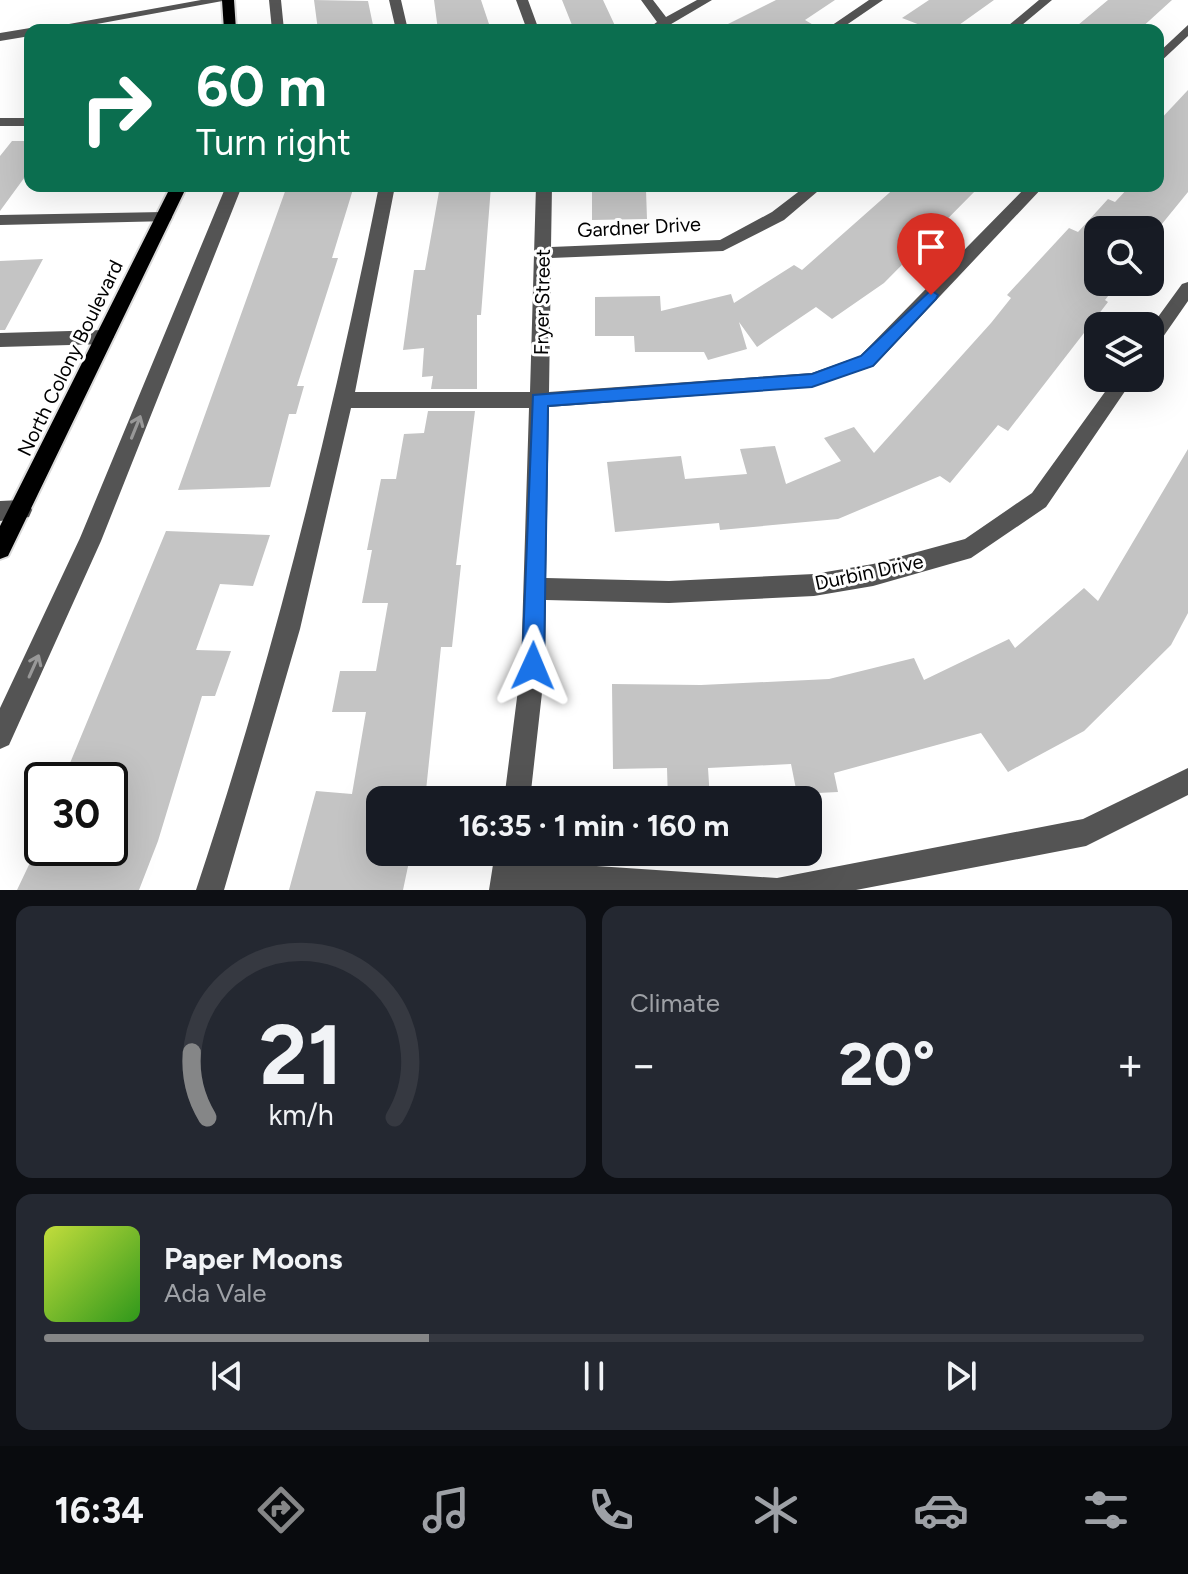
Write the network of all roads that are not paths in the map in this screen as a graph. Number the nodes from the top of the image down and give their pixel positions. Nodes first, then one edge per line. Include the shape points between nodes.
1 (222, 0) edge
2 (228, 0) edge
3 (275, 0) edge
4 (395, 0) edge
5 (522, 0) edge
6 (647, 0) edge
7 (706, 0) edge
8 (877, 0) edge
9 (1046, 0) edge
10 (664, 23) joint
11 (78, 24) edge
12 (230, 24) edge
13 (277, 24) edge
14 (401, 24) edge
15 (531, 24) edge
16 (840, 24) edge
17 (1016, 24) edge
18 (1188, 29) edge
19 (24, 33) edge
20 (0, 37) edge
21 (1164, 54) edge
22 (0, 122) edge
23 (24, 122) edge
24 (176, 192) edge
25 (232, 192) edge
26 (386, 192) edge
27 (544, 192) edge
28 (808, 192) edge
29 (1030, 192) edge
30 (164, 217) junction
31 (0, 220) edge
32 (543, 253) junction
33 (1188, 288) edge
34 (1164, 322) edge
35 (105, 337) junction
36 (0, 340) edge
37 (1115, 392) edge
38 (347, 400) junction
39 (540, 400) junction
40 (11, 511) edge
41 (0, 549) edge
42 (534, 589) junction
43 (0, 736) edge
44 (1188, 781) edge
45 (519, 786) edge
46 (506, 872) edge
47 (210, 890) edge
48 (772, 890) edge
49 (782, 890) edge

1 - 11 street
2 - 12 main road
3 - 13 street
4 - 14 street
5 - 15 street
6 - 10 street
7 - 10 street
8 - 16 street
9 - 17 street
18 - 21 street
19 - 20 street
22 - 23 street
24 - 30 main road, North Colony Boulevard
43 -> 25 street via 90,541
26 - 38 street
27 - 32 street, Fryer Street
28 - 32 street, Gardner Drive via 778,216 723,245
29 - 39 street via 867,361 812,380
30 - 31 street
30 - 35 main road, North Colony Boulevard
32 - 39 street, Fryer Street
33 - 34 street
35 - 36 street
35 - 40 main road, North Colony Boulevard
37 - 42 street, Durbin Drive via 1039,500 971,548 814,585 669,592
38 - 39 street
38 - 47 street via 281,660
39 - 42 street, Fryer Street
40 - 41 main road, North Colony Boulevard
42 - 45 street, Fryer Street via 533,666
44 - 49 street via 1086,832
46 - 48 street

